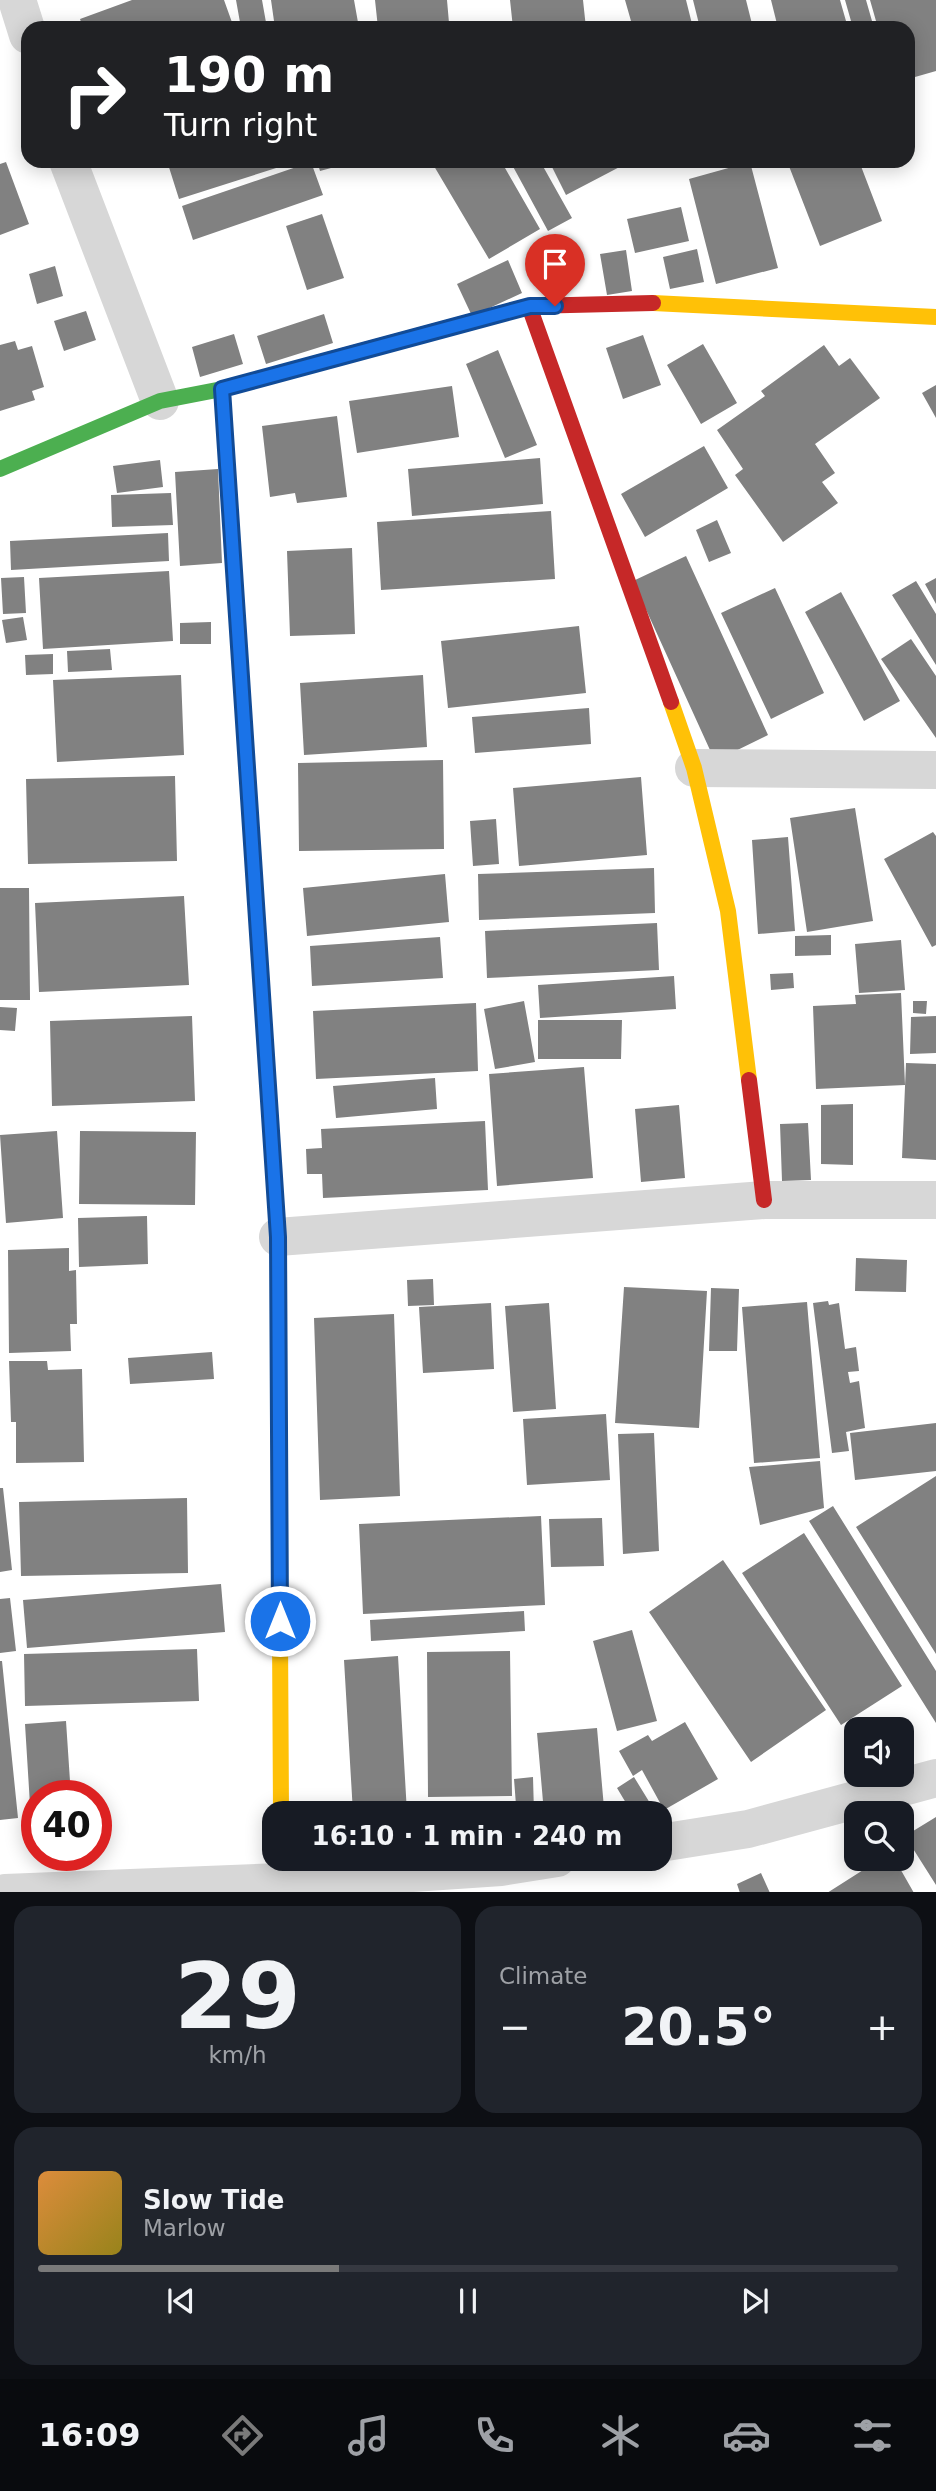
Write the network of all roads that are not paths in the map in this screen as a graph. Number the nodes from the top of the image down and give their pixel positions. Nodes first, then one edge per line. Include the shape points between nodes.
1 (18, 0) edge
2 (24, 21) edge
3 (71, 168) edge
4 (530, 306) junction
5 (936, 317) edge
6 (222, 389) junction
7 (160, 401) junction
8 (0, 469) edge
9 (694, 768) junction
10 (936, 770) edge
11 (764, 1200) junction
12 (936, 1200) edge
13 (278, 1237) junction
14 (936, 1778) edge
15 (281, 1801) edge
16 (672, 1841) edge
17 (421, 1871) edge
18 (281, 1878) edge
19 (5, 1892) edge

1 - 2 street
3 - 7 street
4 - 5 street via 657,303
4 - 6 street
4 - 9 street
6 - 7 street
6 - 13 street
7 - 8 street
9 - 10 street
9 - 11 street via 728,911
11 - 12 street
11 - 13 street
13 - 15 street
14 - 16 street via 748,1829
17 - 18 street
18 - 19 street

